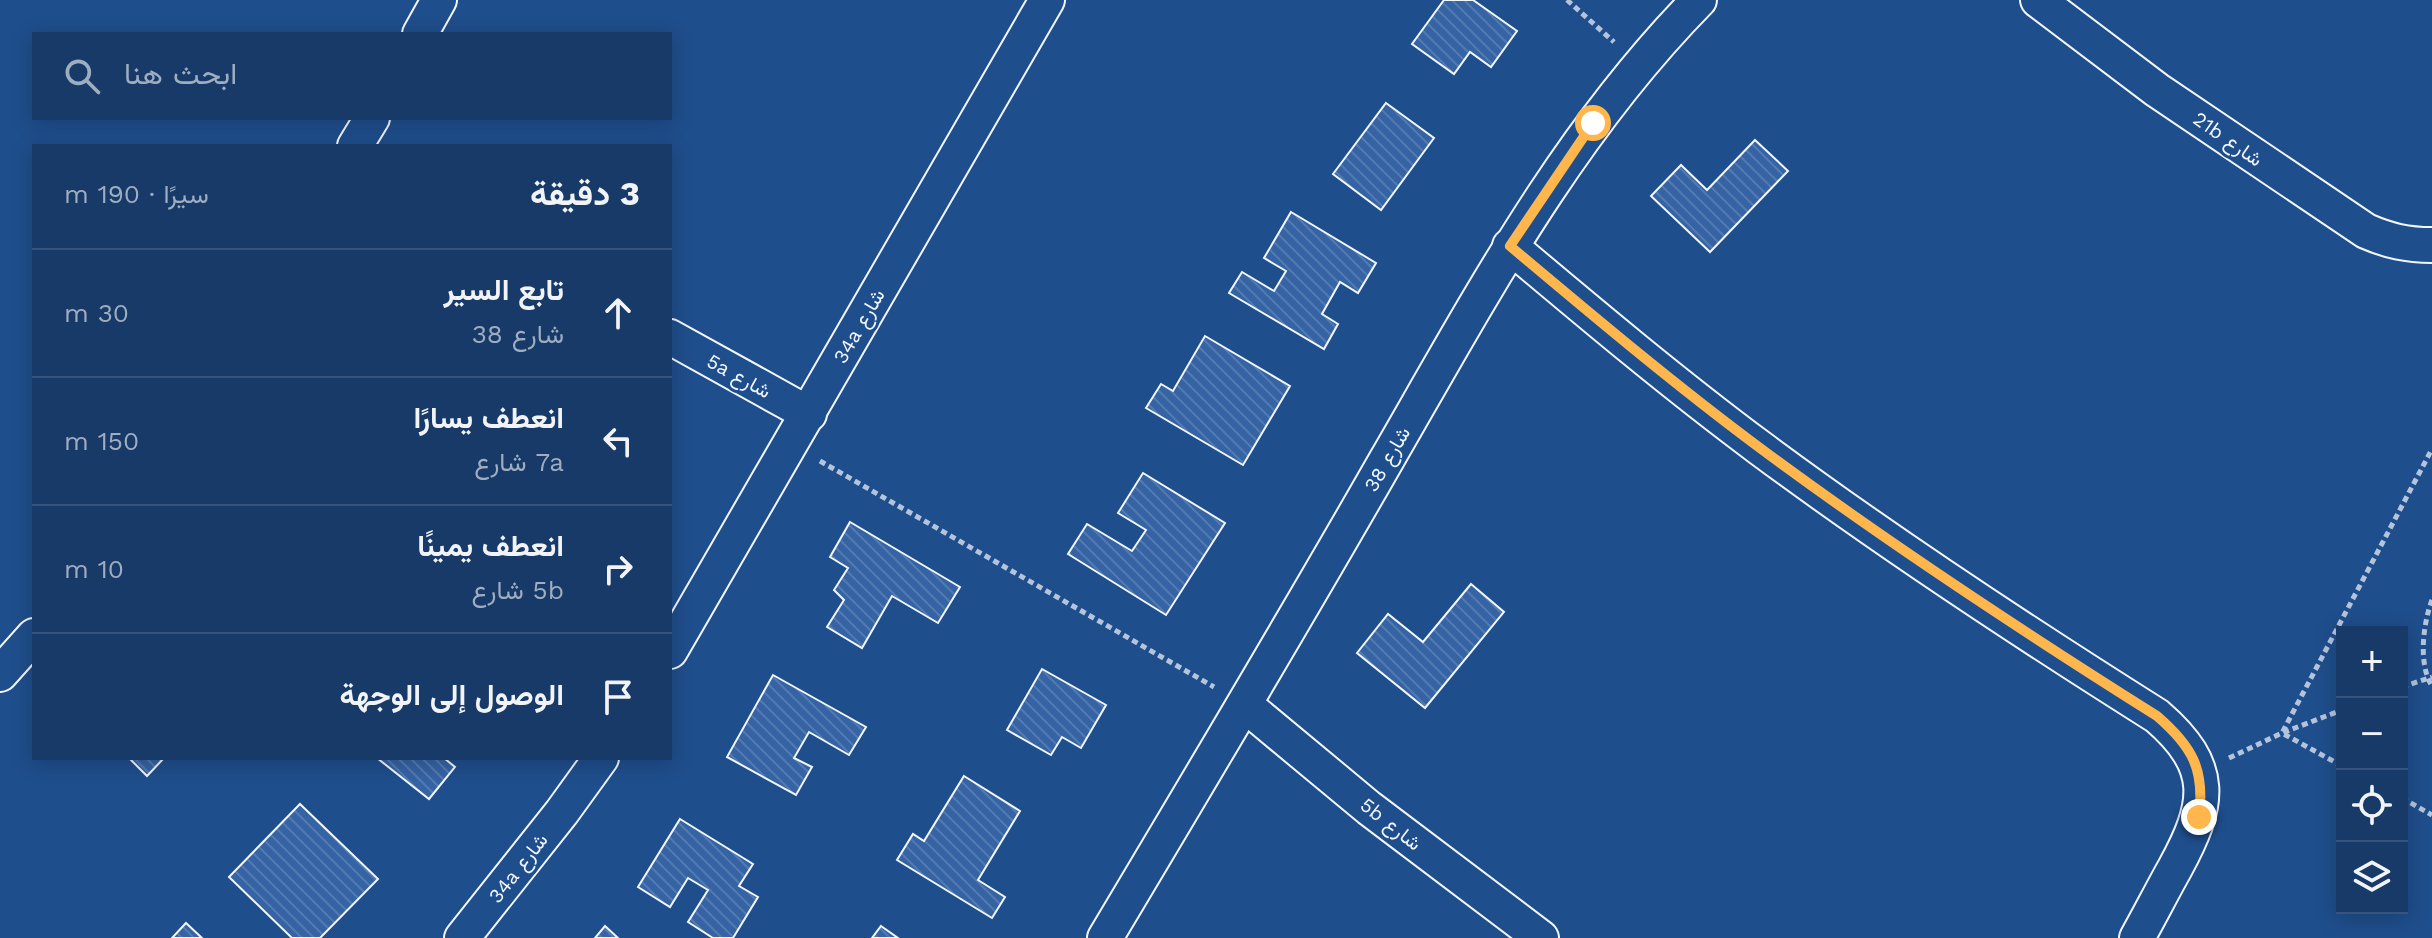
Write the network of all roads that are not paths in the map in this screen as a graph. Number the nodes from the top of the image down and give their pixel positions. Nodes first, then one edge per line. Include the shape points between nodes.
1 (439, 0) edge
2 (1047, 0) edge
3 (1699, 0) edge
4 (2038, 0) edge
5 (421, 32) edge
6 (371, 120) edge
7 (356, 144) edge
8 (2432, 245) edge
9 (1510, 246) junction
10 (672, 338) edge
11 (809, 414) junction
12 (32, 638) edge
13 (672, 648) edge
14 (0, 674) edge
15 (1245, 705) junction
16 (600, 760) edge
17 (462, 938) edge
18 (1105, 938) edge
19 (1541, 938) edge
20 (2137, 938) edge

1 - 5 street
2 - 11 street, 34a شارع
3 - 9 street, شارع 38 via 1585,135
4 - 8 street, 21b شارع via 2157,90 2366,231 2398,243
6 - 7 street
9 - 15 street, شارع 38
9 - 20 street via 1759,447 2175,732 2199,772 2199,817
10 - 11 street, 5a شارع
11 - 13 street, 34a شارع
12 - 14 street
15 - 18 street, شارع 38
15 - 19 street, 5b شارع via 1369,808
16 - 17 street, 34a شارع

